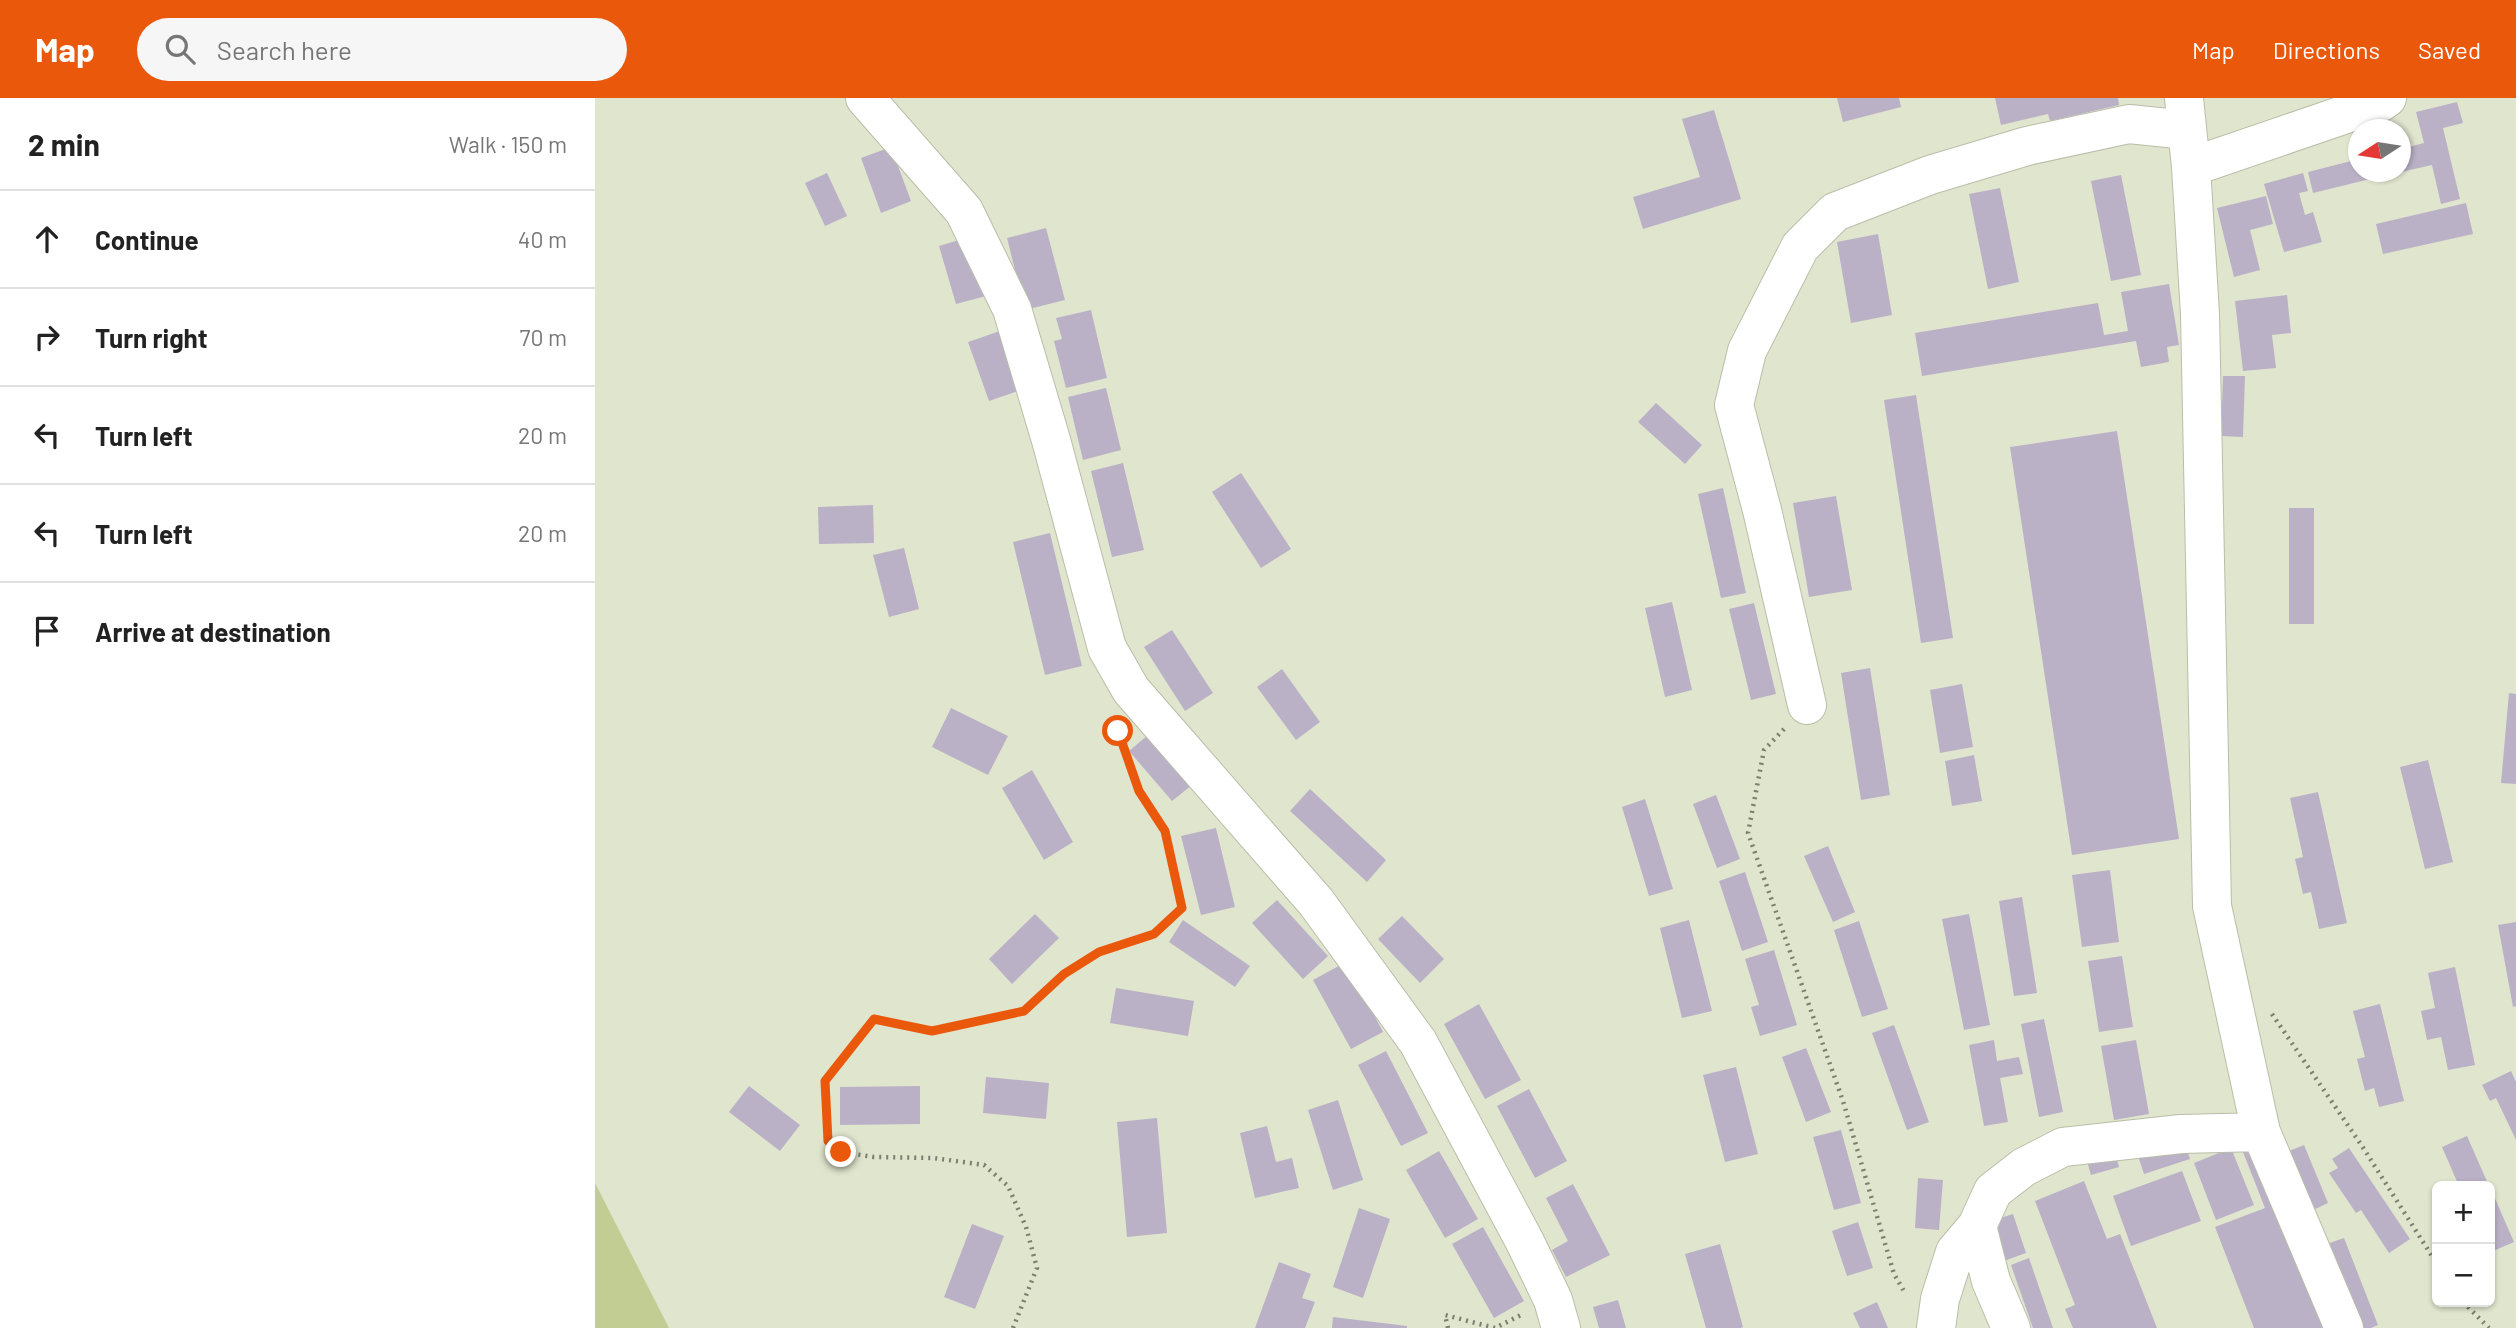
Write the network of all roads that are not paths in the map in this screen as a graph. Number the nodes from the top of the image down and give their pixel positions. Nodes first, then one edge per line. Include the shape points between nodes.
1 (865, 98) edge
2 (2387, 98) edge
3 (2185, 114) edge
4 (2191, 167) junction
5 (1807, 705) road end
6 (2261, 1132) junction
7 (1977, 1226) junction
8 (1557, 1314) edge
9 (1936, 1328) edge
10 (2011, 1328) edge
11 (2344, 1328) edge

1 - 8 street via 964,212 1012,309 1107,648 1131,690 1316,902 1419,1042 1525,1242
2 - 4 street
3 - 4 street
3 - 5 street via 2027,146 1930,175 1835,212 1800,247 1747,351 1734,405
4 - 6 street via 2200,314 2212,906
6 - 7 street via 2181,1134 2063,1146 2024,1167 1993,1192
6 - 11 street
7 - 9 street via 1955,1252
7 - 10 street via 1991,1281

